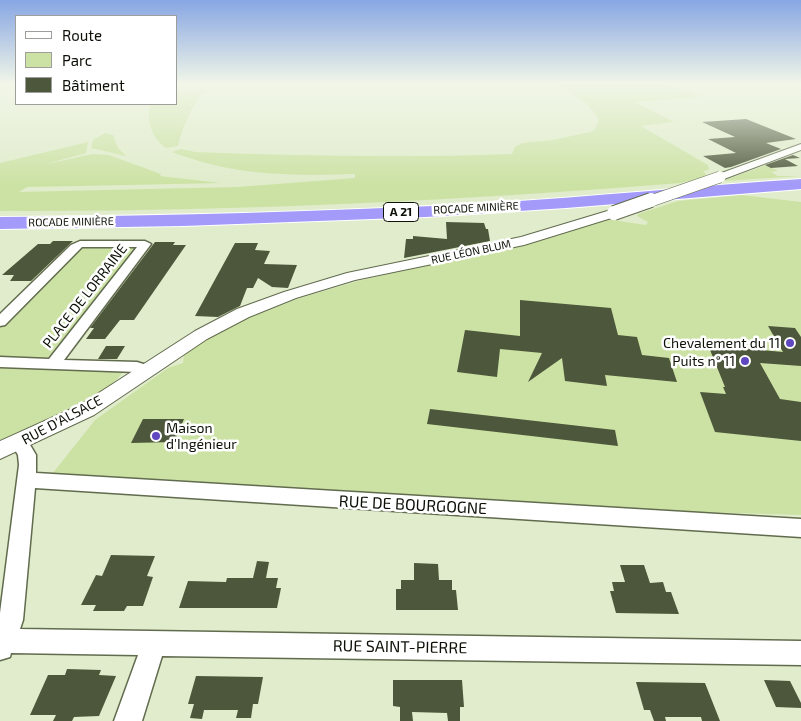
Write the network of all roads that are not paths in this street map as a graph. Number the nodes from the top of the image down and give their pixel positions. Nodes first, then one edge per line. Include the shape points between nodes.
1 (801, 147) edge
2 (720, 177) joint
3 (801, 179) edge
4 (801, 184) edge
5 (0, 215) edge
6 (0, 222) edge
7 (0, 322) edge
8 (0, 362) edge
9 (52, 364) junction
10 (148, 370) junction
11 (10, 447) edge
12 (26, 480) junction
13 (801, 528) edge
14 (1, 643) edge
15 (154, 644) junction
16 (801, 653) edge
17 (128, 721) edge

1 - 2 street, RUE LÉON BLUM
2 - 10 street, RUE LÉON BLUM, bridge via 531,240 352,276 290,295 201,334
3 - 5 highway, ROCADE MINIÈRE / A 21 via 404,205 189,214
4 - 6 highway, ROCADE MINIÈRE / A 21 via 489,208 345,215
7 - 9 street, PLACE DE LORRAINE via 80,244 145,244
8 - 9 street
9 - 10 street
10 - 11 street, RUE D'ALSACE via 87,410
11 - 12 street via 27,455
12 - 13 street, RUE DE BOURGOGNE
12 - 14 street via 11,620
14 - 15 street, RUE SAINT-PIERRE
15 - 16 street, RUE SAINT-PIERRE
15 - 17 street

